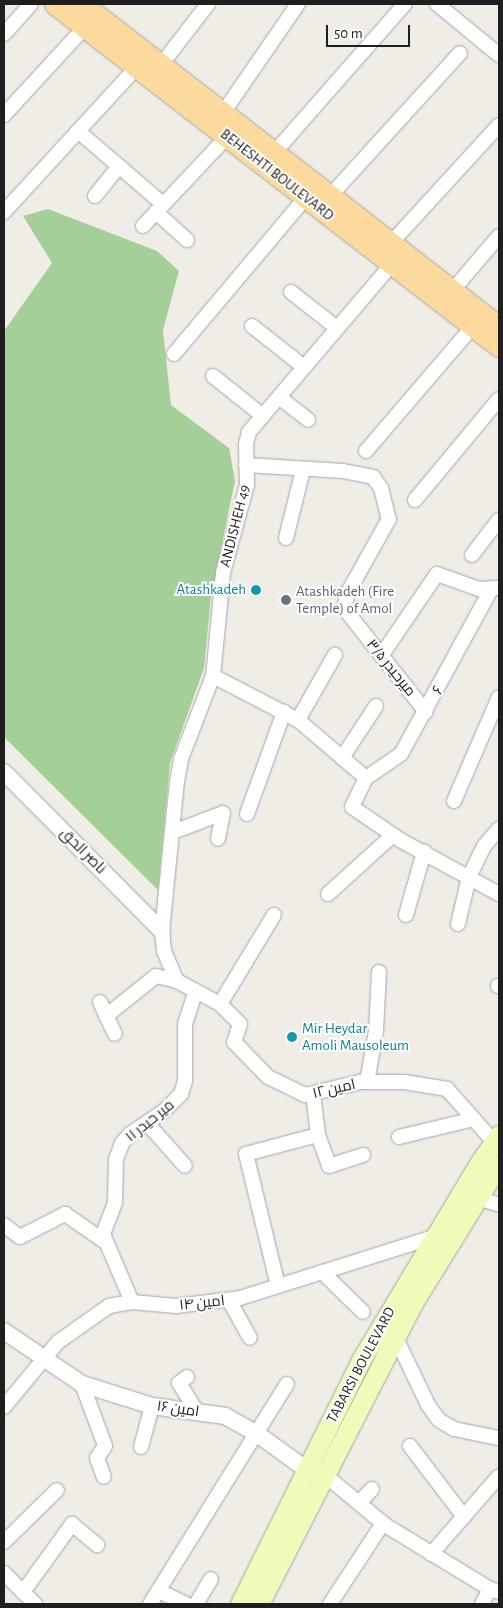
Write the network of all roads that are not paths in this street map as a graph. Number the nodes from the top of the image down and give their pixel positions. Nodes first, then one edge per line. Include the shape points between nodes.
1 (31, 4) edge
2 (55, 4) edge
3 (82, 4) edge
4 (208, 4) edge
5 (298, 4) edge
6 (406, 4) edge
7 (437, 4) edge
8 (85, 27) junction
9 (4, 34) edge
10 (460, 53) dead end
11 (499, 56) edge
12 (161, 65) junction
13 (137, 67) junction
14 (223, 113) junction
15 (4, 115) edge
16 (499, 125) edge
17 (78, 131) junction
18 (227, 136) junction
19 (274, 153) junction
20 (119, 166) junction
21 (96, 196) dead end
22 (318, 197) junction
23 (7, 204) edge
24 (159, 208) junction
25 (143, 226) dead end
26 (499, 236) edge
27 (187, 240) dead end
28 (391, 254) junction
29 (452, 291) junction
30 (291, 292) dead end
31 (252, 326) dead end
32 (474, 326) junction
33 (499, 327) edge
34 (337, 328) junction
35 (499, 346) edge
36 (174, 354) dead end
37 (304, 367) junction
38 (213, 376) dead end
39 (279, 398) junction
40 (499, 399) edge
41 (263, 416) junction
42 (308, 420) dead end
43 (366, 451) dead end
44 (246, 465) junction
45 (303, 470) junction
46 (415, 500) dead end
47 (499, 520) edge
48 (286, 538) dead end
49 (472, 555) dead end
50 (496, 588) edge
51 (335, 655) dead end
52 (381, 656) junction
53 (214, 676) junction
54 (499, 697) edge
55 (376, 706) dead end
56 (284, 712) junction
57 (426, 712) junction
58 (298, 720) junction
59 (342, 758) junction
60 (4, 772) edge
61 (366, 778) junction
62 (454, 801) dead end
63 (247, 814) dead end
64 (499, 829) edge
65 (173, 832) junction
66 (397, 837) junction
67 (218, 839) dead end
68 (424, 852) junction
69 (469, 877) junction
70 (328, 894) dead end
71 (499, 894) edge
72 (274, 915) dead end
73 (406, 916) dead end
74 (458, 924) dead end
75 (162, 930) junction
76 (379, 972) dead end
77 (177, 981) junction
78 (195, 992) junction
79 (100, 1002) dead end
80 (220, 1004) junction
81 (106, 1016) junction
82 (115, 1034) dead end
83 (367, 1082) junction
84 (312, 1094) junction
85 (474, 1119) junction
86 (146, 1123) junction
87 (318, 1135) junction
88 (399, 1137) dead end
89 (497, 1139) edge
90 (363, 1155) dead end
91 (499, 1164) edge
92 (185, 1166) dead end
93 (478, 1198) junction
94 (499, 1205) edge
95 (4, 1225) edge
96 (434, 1236) junction
97 (104, 1241) junction
98 (322, 1272) junction
99 (278, 1286) junction
100 (229, 1300) junction
101 (132, 1302) junction
102 (363, 1312) dead end
103 (4, 1331) edge
104 (395, 1336) junction
105 (250, 1338) dead end
106 (42, 1359) junction
107 (187, 1377) dead end
108 (82, 1384) junction
109 (288, 1384) dead end
110 (152, 1406) junction
111 (4, 1407) edge
112 (196, 1412) junction
113 (256, 1432) junction
114 (499, 1438) edge
115 (410, 1446) dead end
116 (141, 1447) dead end
117 (316, 1473) junction
118 (499, 1476) edge
119 (104, 1477) dead end
120 (372, 1489) dead end
121 (57, 1490) dead end
122 (359, 1503) junction
123 (464, 1517) junction
124 (383, 1523) junction
125 (4, 1542) edge
126 (97, 1545) dead end
127 (431, 1554) junction
128 (4, 1573) edge
129 (211, 1579) dead end
130 (495, 1590) edge
131 (159, 1591) junction
132 (23, 1592) junction
133 (35, 1604) edge
134 (150, 1604) edge
135 (186, 1604) edge
136 (196, 1604) edge
137 (240, 1604) edge
138 (258, 1604) edge
139 (330, 1604) edge
140 (482, 1604) edge

1 - 9 street
2 - 8 main road, BEHESHTI BOULEVARD
3 - 12 main road, BEHESHTI BOULEVARD
4 - 12 street
5 - 14 street
6 - 19 street
7 - 11 street
8 - 13 main road, BEHESHTI BOULEVARD
8 - 15 street
10 - 22 street
12 - 14 main road, BEHESHTI BOULEVARD
13 - 17 street
13 - 18 main road, BEHESHTI BOULEVARD
14 - 19 main road, BEHESHTI BOULEVARD
16 - 28 street, ANDISHEH 49
17 - 20 street
17 - 23 street
18 - 22 main road, BEHESHTI BOULEVARD
18 - 24 street
19 - 22 main road, BEHESHTI BOULEVARD
20 - 21 street
20 - 24 street
22 - 28 main road, BEHESHTI BOULEVARD
22 - 36 street
24 - 25 street
24 - 27 street
26 - 29 street
28 - 29 main road, BEHESHTI BOULEVARD
28 - 32 main road, BEHESHTI BOULEVARD
28 - 34 street, ANDISHEH 49
29 - 33 main road, BEHESHTI BOULEVARD
30 - 34 street
31 - 37 street
32 - 35 main road, BEHESHTI BOULEVARD
32 - 43 street
34 - 37 street, ANDISHEH 49
37 - 39 street, ANDISHEH 49
38 - 41 street
39 - 41 street, ANDISHEH 49
39 - 42 street
40 - 46 street
41 - 44 street, ANDISHEH 49 via 249,432
44 - 45 street
44 - 53 street, ANDISHEH 49 via 247,485 222,573
45 - 48 street
45 - 52 street, میرحیدر ۳/۵ via 363,473 373,477 381,488 389,519 348,592 345,605
47 - 49 street
50 - 52 street via 472,587 437,574
50 - 57 street, ۶
51 - 58 street
52 - 57 street, میرحیدر ۳/۵
53 - 56 street
53 - 65 street, ANDISHEH 49 via 181,759
54 - 62 street
55 - 59 street
56 - 58 street
56 - 63 street
57 - 61 street, ۶ via 401,754
58 - 59 street
59 - 61 street
60 - 75 street, ناصر الحق
61 - 66 street via 352,807
64 - 69 street via 484,846
65 - 67 street via 223,813
65 - 75 street, ANDISHEH 49
66 - 68 street
66 - 70 street
68 - 69 street
68 - 73 street
69 - 71 street
69 - 74 street
72 - 80 street
75 - 77 street, ANDISHEH 49 via 169,968
76 - 83 street via 376,1031
77 - 78 street, امین ۱۲
77 - 81 street via 156,976
78 - 80 street, امین ۱۲
78 - 86 street, میر حیدر ۱۱ via 185,1024 185,1081 181,1094
79 - 81 street
80 - 84 street, امین ۱۲ via 240,1024 234,1042 268,1077 305,1095
81 - 82 street
83 - 84 street, امین ۱۲
83 - 85 street, امین ۱۲ via 404,1082 447,1090
84 - 87 street
85 - 88 street
85 - 89 street, امین ۱۲
86 - 92 street
86 - 97 street, میر حیدر ۱۱ via 130,1134 118,1152 115,1202 104,1228
87 - 90 street via 329,1166
87 - 99 street via 246,1154
89 - 96 main road, TABARSI BOULEVARD
91 - 93 main road, TABARSI BOULEVARD
93 - 94 street
93 - 104 main road, TABARSI BOULEVARD
95 - 97 street via 20,1237 65,1214
96 - 98 street, امین ۱۴
96 - 117 main road, TABARSI BOULEVARD via 361,1360
97 - 101 street
98 - 99 street, امین ۱۴
98 - 102 street
99 - 100 street, امین ۱۴
100 - 101 street, امین ۱۴ via 176,1306
100 - 105 street
101 - 106 street, امین ۱۴ via 109,1306 82,1323
103 - 106 street, امین ۱۶
104 - 114 street via 428,1405 439,1420 454,1429
104 - 117 main road, TABARSI BOULEVARD
106 - 108 street, امین ۱۶
106 - 111 street, امین ۱۴
107 - 112 street via 179,1383
108 - 110 street, امین ۱۶
108 - 119 street via 105,1446 97,1458
109 - 113 street
110 - 112 street, امین ۱۶
110 - 116 street
112 - 113 street, امین ۱۶ via 225,1416
113 - 117 street, امین ۱۶
113 - 131 street
115 - 123 street
117 - 122 street
117 - 137 main road, TABARSI BOULEVARD
117 - 138 main road, TABARSI BOULEVARD
118 - 123 street
120 - 122 street
121 - 125 street
122 - 124 street
123 - 127 street
124 - 127 street
124 - 139 street
126 - 132 street via 72,1524
127 - 130 street
128 - 132 street
129 - 136 street
130 - 140 street
131 - 134 street
131 - 135 street
132 - 133 street

